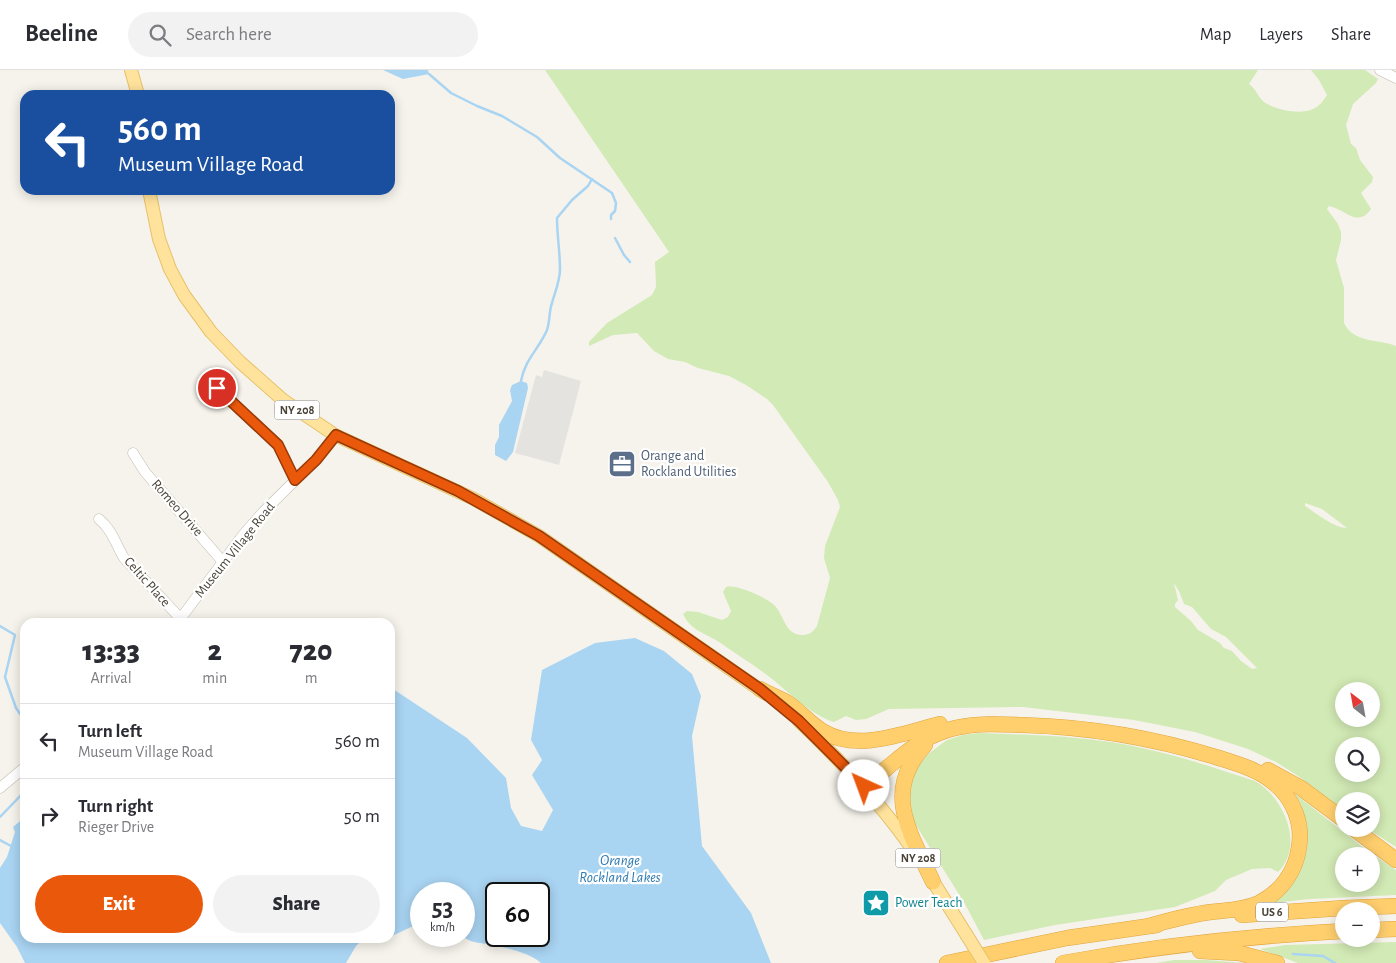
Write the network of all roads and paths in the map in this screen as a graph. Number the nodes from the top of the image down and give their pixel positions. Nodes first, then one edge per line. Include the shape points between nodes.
1 (131, 70) edge
2 (1380, 70) edge
3 (1396, 78) edge
4 (137, 90) edge
5 (151, 195) edge
6 (217, 388) dead end
7 (336, 435) junction
8 (132, 453) dead end
9 (295, 480) junction
10 (99, 519) dead end
11 (223, 562) junction
12 (177, 618) edge
13 (182, 618) edge
14 (760, 689) junction
15 (941, 728) junction
16 (20, 771) edge
17 (864, 786) junction
18 (0, 788) edge
19 (1335, 813) edge
20 (1365, 837) edge
21 (1396, 860) edge
22 (934, 882) junction
23 (1396, 906) edge
24 (1149, 926) junction
25 (1396, 929) edge
26 (1380, 930) edge
27 (1335, 932) edge
28 (1127, 953) junction
29 (947, 963) edge
30 (984, 963) edge
31 (1063, 963) edge
32 (1277, 963) edge

1 - 4 main road
2 - 3 street
5 - 7 main road, NY 208 via 170,269 202,322 240,362 284,400
6 - 9 street via 278,445
7 - 9 street, Museum Village Road
7 - 14 main road, NY 208 via 466,495 539,536
8 - 11 street, Romeo Drive
9 - 11 street, Museum Village Road via 263,512
10 - 12 street, Celtic Place via 115,538 124,558
11 - 13 street, Museum Village Road
14 - 15 highway via 789,704 823,732 843,740 874,740
14 - 17 main road, NY 208 via 799,721
15 - 17 highway
15 - 19 highway via 978,719 1043,720 1149,734 1212,750 1274,773
15 - 22 highway via 918,752 907,772 902,793 906,824
15 - 24 highway via 1014,724 1127,735 1228,761 1262,774 1279,787 1296,813 1300,836 1296,862 1278,890 1245,908 1197,914
16 - 18 street
17 - 22 main road, NY 208
20 - 21 highway
22 - 30 main road, NY 208, bridge
23 - 24 highway, US 6 via 1278,912
24 - 29 highway, US 6 via 1040,943
25 - 26 highway
27 - 28 highway, US 6 via 1237,939
28 - 31 highway, US 6
28 - 32 highway via 1219,951

